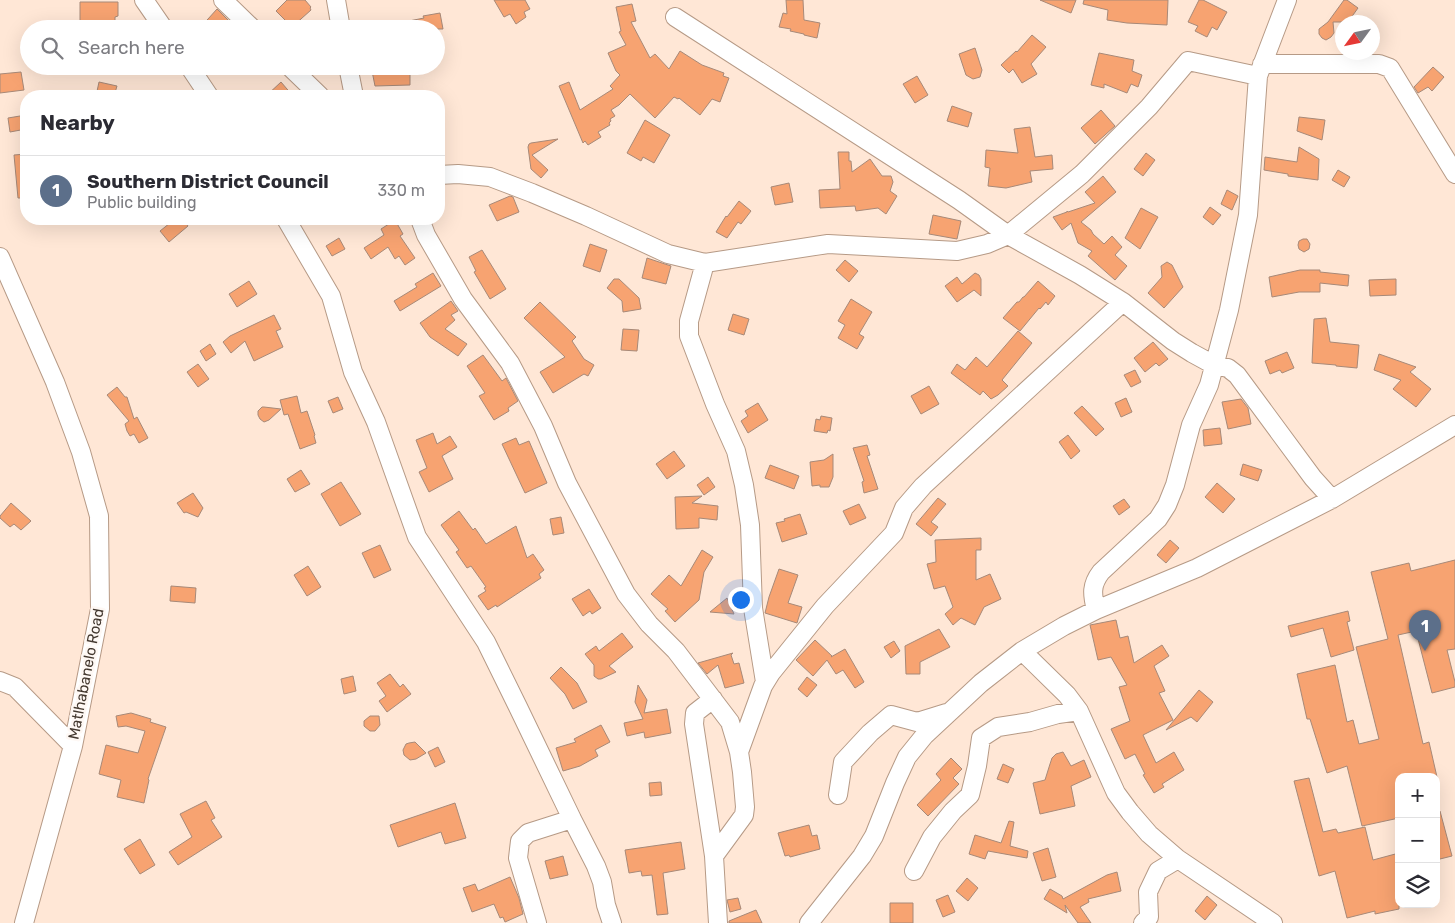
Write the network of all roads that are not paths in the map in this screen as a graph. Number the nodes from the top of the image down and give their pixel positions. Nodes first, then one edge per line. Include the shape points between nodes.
1 (144, 0) edge
2 (223, 0) edge
3 (336, 0) edge
4 (1287, 0) edge
5 (675, 17) dead end
6 (158, 20) edge
7 (243, 20) edge
8 (339, 20) edge
9 (1260, 70) junction
10 (195, 75) edge
11 (298, 75) edge
12 (350, 75) edge
13 (205, 90) edge
14 (314, 90) edge
15 (353, 90) edge
16 (1455, 174) edge
17 (445, 175) edge
18 (290, 225) edge
19 (422, 225) edge
20 (1008, 235) junction
21 (0, 257) edge
22 (705, 263) junction
23 (1123, 302) junction
24 (1214, 365) junction
25 (1455, 425) edge
26 (1332, 499) junction
27 (1096, 610) junction
28 (1022, 651) junction
29 (0, 681) edge
30 (765, 682) junction
31 (713, 699) junction
32 (1079, 711) junction
33 (949, 713) junction
34 (73, 746) junction
35 (739, 752) junction
36 (838, 795) dead end
37 (572, 819) junction
38 (714, 856) junction
39 (1178, 859) junction
40 (914, 871) dead end
41 (1148, 921) edge
42 (24, 923) edge
43 (537, 923) edge
44 (612, 923) edge
45 (718, 923) edge
46 (809, 923) edge
47 (1273, 923) edge

1 - 6 street
2 - 7 street
3 - 8 street
4 - 9 street
5 - 20 street via 952,195
9 - 16 street via 1378,64 1390,68
9 - 20 street via 1188,61 1082,174
9 - 24 street via 1248,215
10 - 13 street
11 - 14 street
12 - 15 street
17 - 22 street via 490,177 668,254
18 - 37 street via 331,296 352,372 376,422 417,536 486,642
19 - 31 street via 463,300 510,363 543,426 567,483 626,594
20 - 22 street via 957,252 828,244
20 - 23 street
21 - 34 street, Matlhabanelo Road via 55,382 81,452 99,516 100,609
22 - 30 street via 689,321 690,336 736,451 742,476 750,525 753,608
23 - 24 street via 1172,341
23 - 30 street via 923,486 904,508 894,533 825,606
24 - 26 street via 1237,374
24 - 27 street via 1191,425 1167,505 1158,519 1094,580 1092,594
25 - 26 street
26 - 27 street via 1198,568
27 - 28 street
28 - 32 street
28 - 33 street
29 - 34 street via 15,687
30 - 35 street
31 - 35 street via 730,722
31 - 38 street via 696,713 694,724
32 - 39 street via 1116,793 1149,834
32 - 40 street via 998,727 981,738 970,795 932,837
33 - 36 street via 916,722 891,715 842,762
33 - 46 street via 924,736 908,757 874,836
34 - 42 street, Matlhabanelo Road
35 - 38 street via 744,815
37 - 43 street via 528,833 520,841 518,858
37 - 44 street via 596,866
38 - 45 street
39 - 41 street via 1158,871 1148,892
39 - 47 street

